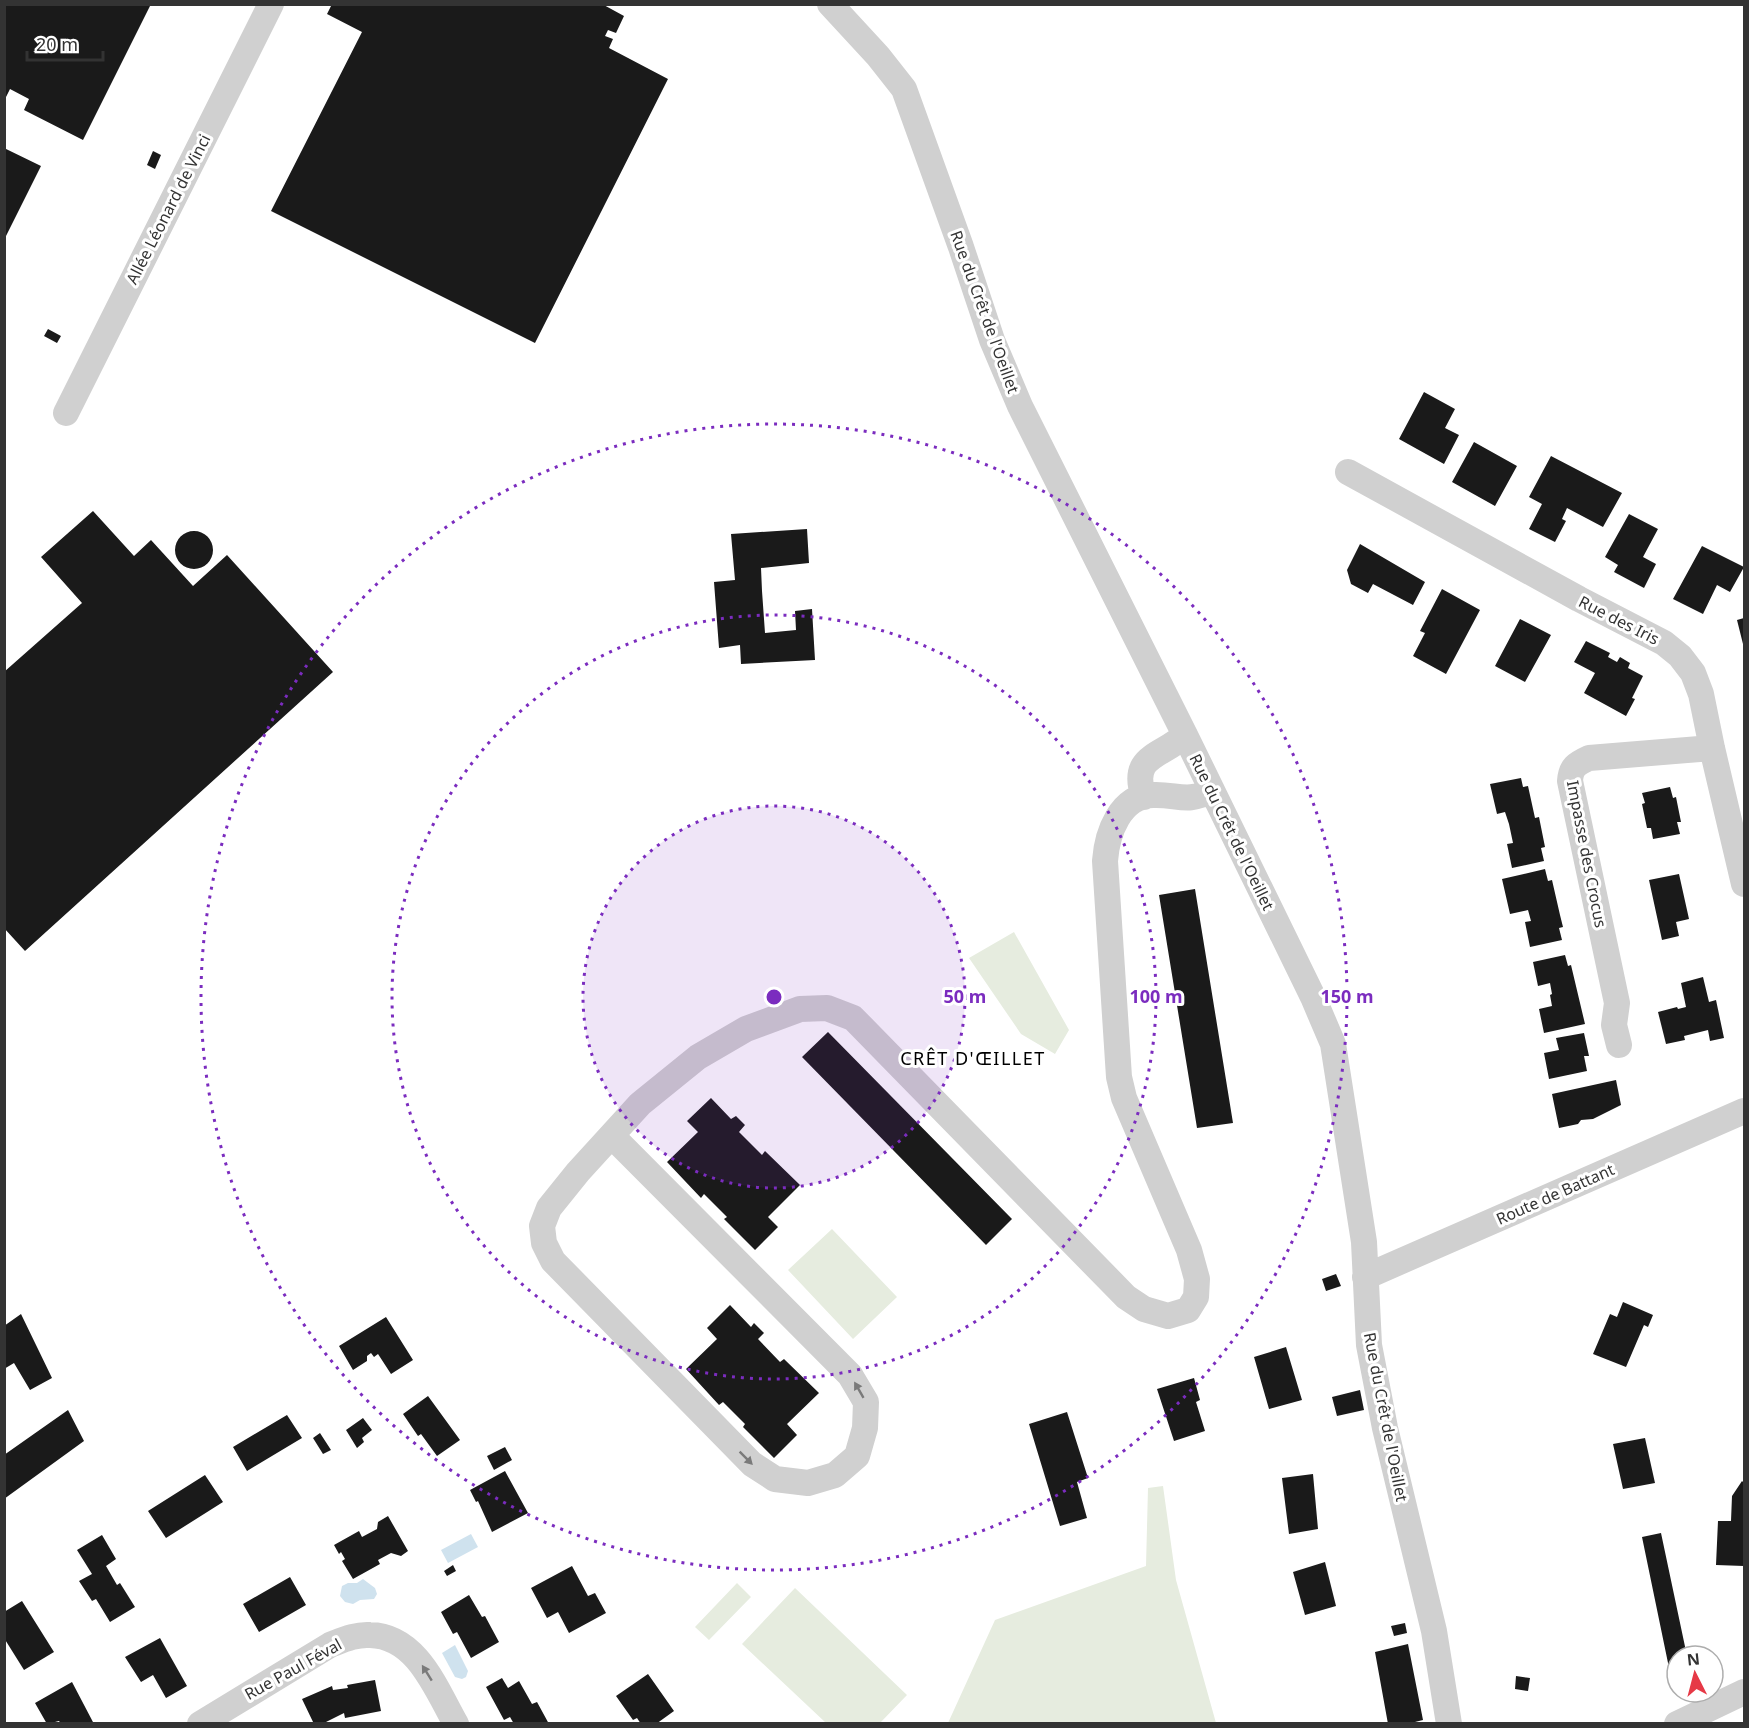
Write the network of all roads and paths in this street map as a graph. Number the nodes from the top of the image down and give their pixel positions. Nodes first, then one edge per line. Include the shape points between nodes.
1 (271, 4) edge
2 (830, 4) edge
3 (66, 413) dead end
4 (1348, 472) dead end
5 (1185, 735) junction
6 (1712, 748) junction
7 (1212, 790) junction
8 (1144, 797) junction
9 (1744, 884) edge
10 (1619, 1045) dead end
11 (1744, 1111) edge
12 (612, 1136) junction
13 (1365, 1277) junction
14 (1744, 1692) edge
15 (200, 1724) edge
16 (456, 1724) edge
17 (1449, 1724) edge
18 (1677, 1724) edge

1 - 3 street, Allée Léonard de Vinci
2 - 5 street, Rue du Crêt de l'Oeillet via 904,89 992,340 1020,406
4 - 6 street, Rue des Iris via 1664,643 1693,673
5 - 7 street, Rue du Crêt de l'Oeillet
5 - 8 street via 1144,762 1139,778
6 - 9 street, Rue des Iris
6 - 10 street, Impasse des Crocus via 1589,758 1570,771 1617,1003 1614,1025
7 - 8 street via 1199,797
7 - 13 street, Rue du Crêt de l'Oeillet via 1333,1044 1364,1242
8 - 12 street via 1119,814 1106,844 1119,1077 1124,1098 1189,1250 1197,1278 1196,1297 1188,1310 1168,1316 1144,1309 1126,1297 853,1018 827,1008 800,1009 724,1041 640,1104
11 - 13 street, Route de Battant
12 -> 12 street via 549,1208 542,1226 544,1243 553,1261 752,1464 775,1479 808,1483 835,1475 857,1456 865,1428 866,1402 850,1375
13 - 17 street, Rue du Crêt de l'Oeillet via 1369,1345 1434,1630
14 - 18 street
16 -> 15 street, Rue Paul Féval via 410,1650 371,1635 330,1645

